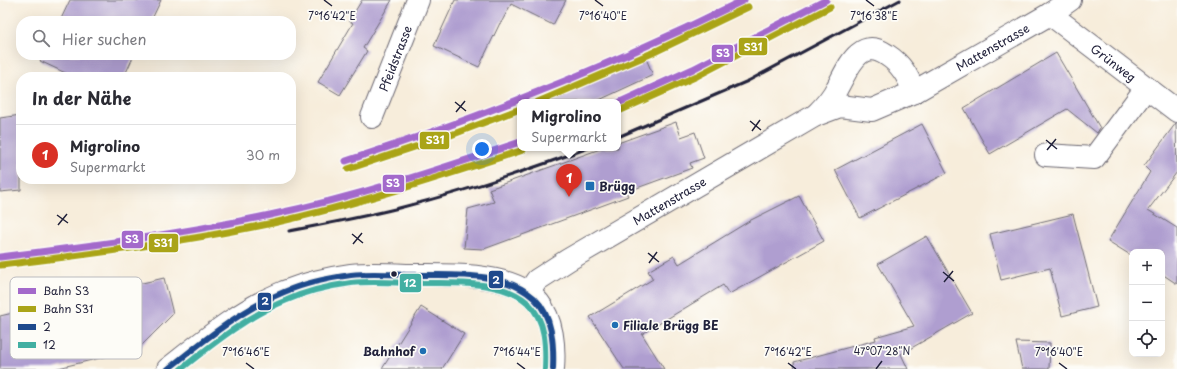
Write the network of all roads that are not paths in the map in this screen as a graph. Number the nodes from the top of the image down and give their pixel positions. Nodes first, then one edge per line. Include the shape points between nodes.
1 (418, 0) edge
2 (1070, 0) edge
3 (1050, 14) junction
4 (1146, 88) junction
5 (914, 92) junction
6 (1177, 111) edge
7 (816, 115) junction
8 (372, 117) dead end
9 (1046, 155) dead end
10 (528, 293) junction
11 (168, 369) edge
12 (553, 369) edge

1 - 8 street, Pfeidstrasse
2 - 3 street, Mattenstrasse
3 - 4 street, Grünweg
3 - 5 street, Mattenstrasse
4 - 6 street, Grünweg
4 - 9 street via 1094,158
5 - 7 street, Mattenstrasse via 872,110 840,106
5 - 7 street, Mattenstrasse via 902,68 892,58 880,50 865,51 856,56 837,88
7 - 10 street, Mattenstrasse via 568,260 537,280
10 - 11 street via 498,280 447,275 352,275 318,282 252,306
10 - 12 street via 548,319 554,353

